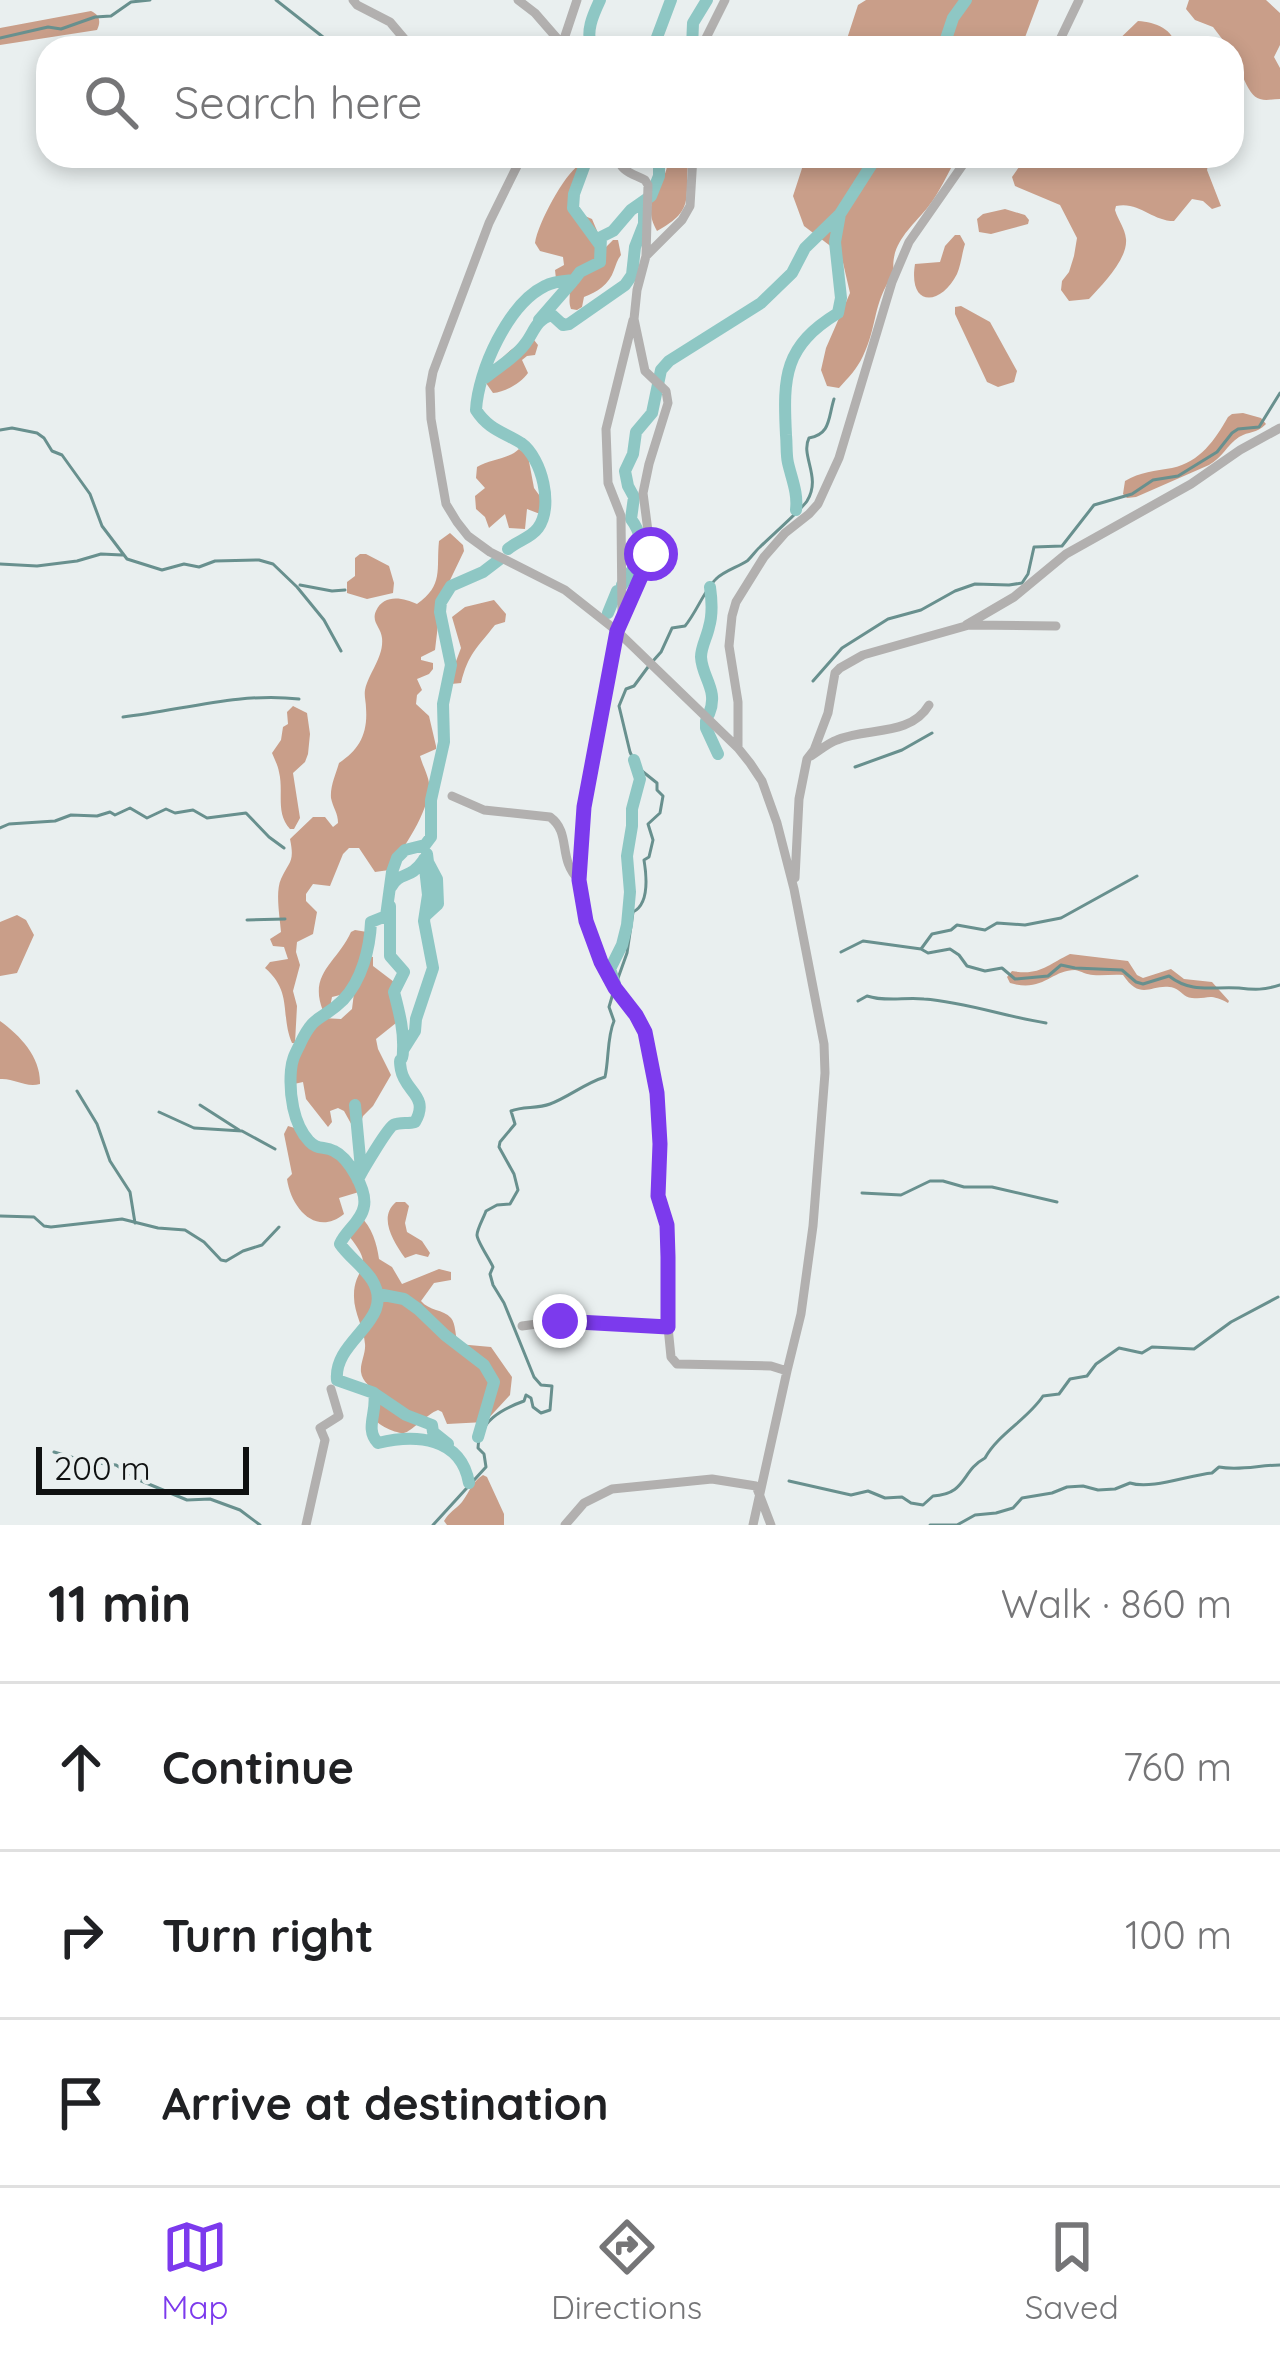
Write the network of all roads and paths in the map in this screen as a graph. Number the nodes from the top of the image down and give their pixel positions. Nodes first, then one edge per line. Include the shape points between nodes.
1 (353, 0) edge
2 (518, 0) edge
3 (577, 0) edge
4 (725, 0) edge
5 (1079, 0) edge
6 (568, 28) junction
7 (402, 36) edge
8 (553, 36) edge
9 (565, 36) edge
10 (571, 36) edge
11 (707, 36) edge
12 (1062, 36) edge
13 (516, 168) edge
14 (622, 168) edge
15 (692, 168) edge
16 (961, 168) edge
17 (646, 256) junction
18 (634, 319) junction
19 (1280, 428) edge
20 (620, 626) junction
21 (1056, 626) dead end
22 (961, 627) junction
23 (929, 704) dead end
24 (738, 748) junction
25 (807, 760) junction
26 (452, 796) dead end
27 (579, 880) junction
28 (794, 889) junction
29 (522, 1326) dead end
30 (668, 1327) junction
31 (787, 1371) junction
32 (331, 1389) dead end
33 (760, 1492) junction
34 (306, 1525) edge
35 (565, 1525) edge
36 (754, 1525) edge
37 (771, 1525) edge

1 - 7 street
2 - 8 street
3 - 6 street
4 - 11 street
5 - 12 street
6 - 9 street
6 - 10 street
13 - 20 street via 433,372 431,419 446,504 490,551
14 - 17 street via 648,185
15 - 17 street via 690,206
16 - 24 street via 909,242 892,282 824,492 736,602 729,646
17 - 18 street
18 - 20 street via 607,429 608,483 621,516
18 - 20 street via 645,371 668,404 643,493 651,554
19 - 22 street via 1066,554
20 - 24 street
20 - 27 street via 584,807
21 - 22 street
22 - 25 street via 840,668
23 - 25 street via 904,724 838,739
24 - 28 street via 761,782
25 - 28 street
26 - 27 street via 484,810 557,821 568,869
27 - 30 street via 601,962 645,1032 657,1093
28 - 31 street via 825,1073 809,1259
29 - 30 street
30 - 31 street via 677,1364
31 - 33 street
32 - 34 street via 339,1416 320,1428 325,1440
33 - 35 street via 712,1479 612,1489
33 - 36 street
33 - 37 street

